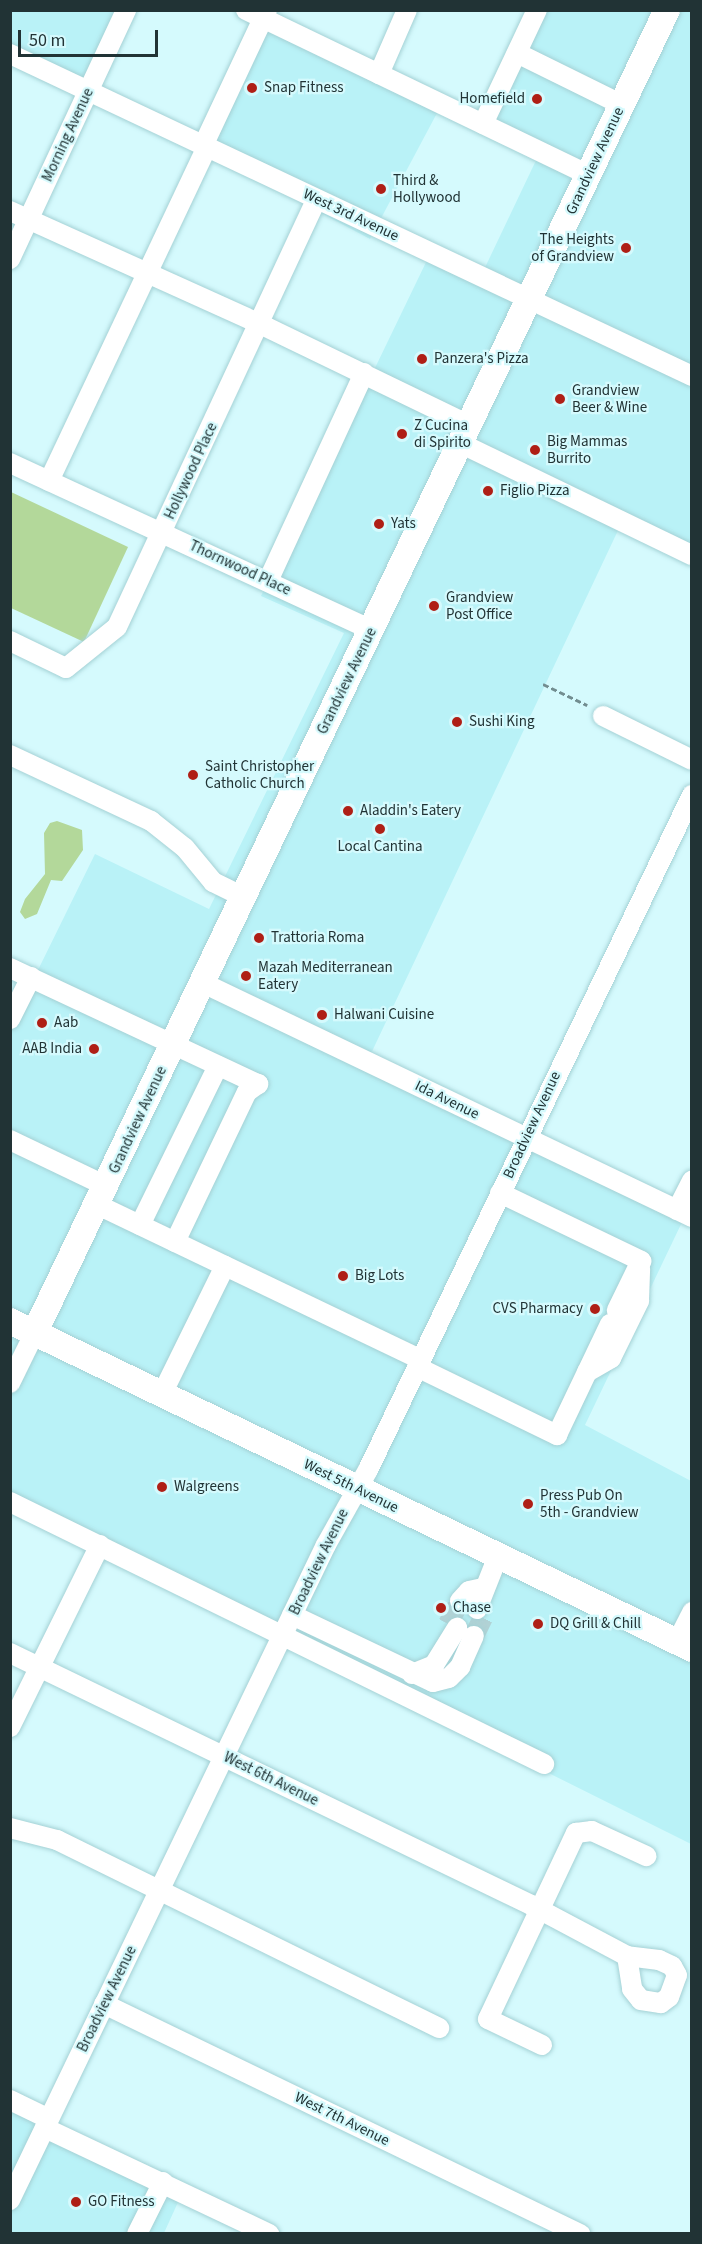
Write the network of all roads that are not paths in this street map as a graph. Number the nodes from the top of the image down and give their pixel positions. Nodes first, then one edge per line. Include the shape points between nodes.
1 (126, 10) edge
2 (407, 10) edge
3 (537, 10) edge
4 (667, 10) edge
5 (258, 13) edge
6 (517, 53) junction
7 (10, 54) edge
8 (378, 74) junction
9 (88, 91) junction
10 (622, 105) junction
11 (483, 124) junction
12 (205, 147) junction
13 (589, 175) junction
14 (317, 199) junction
15 (10, 212) edge
16 (28, 220) junction
17 (10, 259) edge
18 (147, 272) junction
19 (531, 299) junction
20 (260, 324) junction
21 (364, 373) junction
22 (692, 376) edge
23 (465, 434) junction
24 (10, 464) edge
25 (49, 481) junction
26 (162, 533) junction
27 (692, 555) edge
28 (268, 581) junction
29 (371, 630) junction
30 (10, 641) edge
31 (600, 713) road end
32 (10, 755) edge
33 (692, 760) edge
34 (692, 795) edge
35 (244, 897) junction
36 (10, 968) edge
37 (31, 977) junction
38 (203, 983) junction
39 (10, 1019) edge
40 (174, 1045) junction
41 (218, 1066) junction
42 (526, 1138) junction
43 (10, 1140) edge
44 (692, 1181) edge
45 (500, 1193) junction
46 (102, 1196) junction
47 (684, 1214) edge
48 (140, 1225) junction
49 (181, 1245) junction
50 (641, 1261) junction
51 (225, 1266) junction
52 (10, 1321) edge
53 (35, 1332) junction
54 (418, 1363) junction
55 (587, 1372) junction
56 (10, 1383) edge
57 (161, 1396) junction
58 (356, 1489) junction
59 (10, 1502) edge
60 (100, 1545) junction
61 (498, 1556) junction
62 (472, 1607) tunnel mouth
63 (692, 1612) edge
64 (292, 1615) junction
65 (283, 1634) junction
66 (684, 1646) edge
67 (10, 1653) edge
68 (40, 1667) junction
69 (412, 1674) junction
70 (10, 1726) edge
71 (225, 1757) junction
72 (544, 1764) dead end
73 (10, 1828) edge
74 (646, 1856) dead end
75 (160, 1890) junction
76 (535, 1907) junction
77 (627, 1956) dead end
78 (104, 2004) junction
79 (439, 2028) dead end
80 (542, 2045) dead end
81 (10, 2100) edge
82 (47, 2123) junction
83 (163, 2182) junction
84 (10, 2200) edge
85 (137, 2234) edge
86 (269, 2234) edge
87 (580, 2234) edge

1 - 9 street, Morning Avenue
2 - 8 street
3 - 6 street
4 - 10 main road, Grandview Avenue
5 - 8 street
5 - 12 street
6 - 10 street
6 - 11 street
7 - 9 street, West 3rd Avenue
8 - 11 street
9 - 12 street, West 3rd Avenue
9 - 16 street, Morning Avenue
10 - 13 main road, Grandview Avenue
11 - 13 street
12 - 14 street, West 3rd Avenue
12 - 18 street
13 - 19 main road, Grandview Avenue
14 - 19 street, West 3rd Avenue
14 - 20 street, Hollywood Place
15 - 16 street
16 - 17 street, Morning Avenue
16 - 18 street
18 - 20 street
18 - 25 street
19 - 22 street, West 3rd Avenue
19 - 23 main road, Grandview Avenue
20 - 21 street
20 - 26 street, Hollywood Place
21 - 23 street
21 - 28 street
23 - 27 street
23 - 29 main road, Grandview Avenue
24 - 25 street, Thornwood Place
25 - 26 street, Thornwood Place
26 - 28 street, Thornwood Place
26 - 30 street, Hollywood Place via 117,627 66,668
28 - 29 street, Thornwood Place
29 - 35 main road, Grandview Avenue
31 - 33 street
32 - 35 street via 151,821 185,848 213,882
34 - 42 street, Broadview Avenue
35 - 38 main road, Grandview Avenue
36 - 37 street
37 - 39 street
37 - 40 street
38 - 40 main road, Grandview Avenue
38 - 42 street, Ida Avenue
40 - 41 street
40 - 46 main road, Grandview Avenue
41 - 48 street
41 - 49 street via 258,1084 258,1098
42 - 45 street, Broadview Avenue
42 - 47 street, Ida Avenue
43 - 46 street
44 - 47 street
45 - 50 street
45 - 54 street, Broadview Avenue
46 - 48 street
46 - 53 main road, Grandview Avenue
48 - 49 street
49 - 51 street
50 - 55 street
50 - 55 street via 639,1301 611,1358
51 - 54 street
51 - 57 street
52 - 53 main road, West 5th Avenue
53 - 56 street, Grandview Avenue
53 - 57 main road, West 5th Avenue
54 - 55 street via 557,1435
54 - 58 street, Broadview Avenue
57 - 58 main road, West 5th Avenue
58 - 61 main road, West 5th Avenue
58 - 64 street, Broadview Avenue
59 - 60 street
60 - 65 street
60 - 68 street
61 - 62 street via 483,1588 469,1591
61 - 66 main road, West 5th Avenue
63 - 66 street
64 - 65 street, Broadview Avenue
64 - 69 street
65 - 71 street, Broadview Avenue
65 - 72 street
67 - 68 street, West 6th Avenue
68 - 70 street
68 - 71 street, West 6th Avenue
69 - 69 street via 436,1649 461,1630 460,1667 449,1678 433,1682
71 - 75 street, Broadview Avenue
71 - 76 street, West 6th Avenue
73 - 75 street via 57,1840
74 - 76 street via 592,1831 576,1833
75 - 78 street, Broadview Avenue
75 - 79 street
76 - 77 street, West 6th Avenue
76 - 80 street via 488,2019
78 - 82 street, Broadview Avenue
78 - 87 street, West 7th Avenue
81 - 82 street
82 - 83 street
82 - 84 street, Broadview Avenue
83 - 85 street
83 - 86 street

